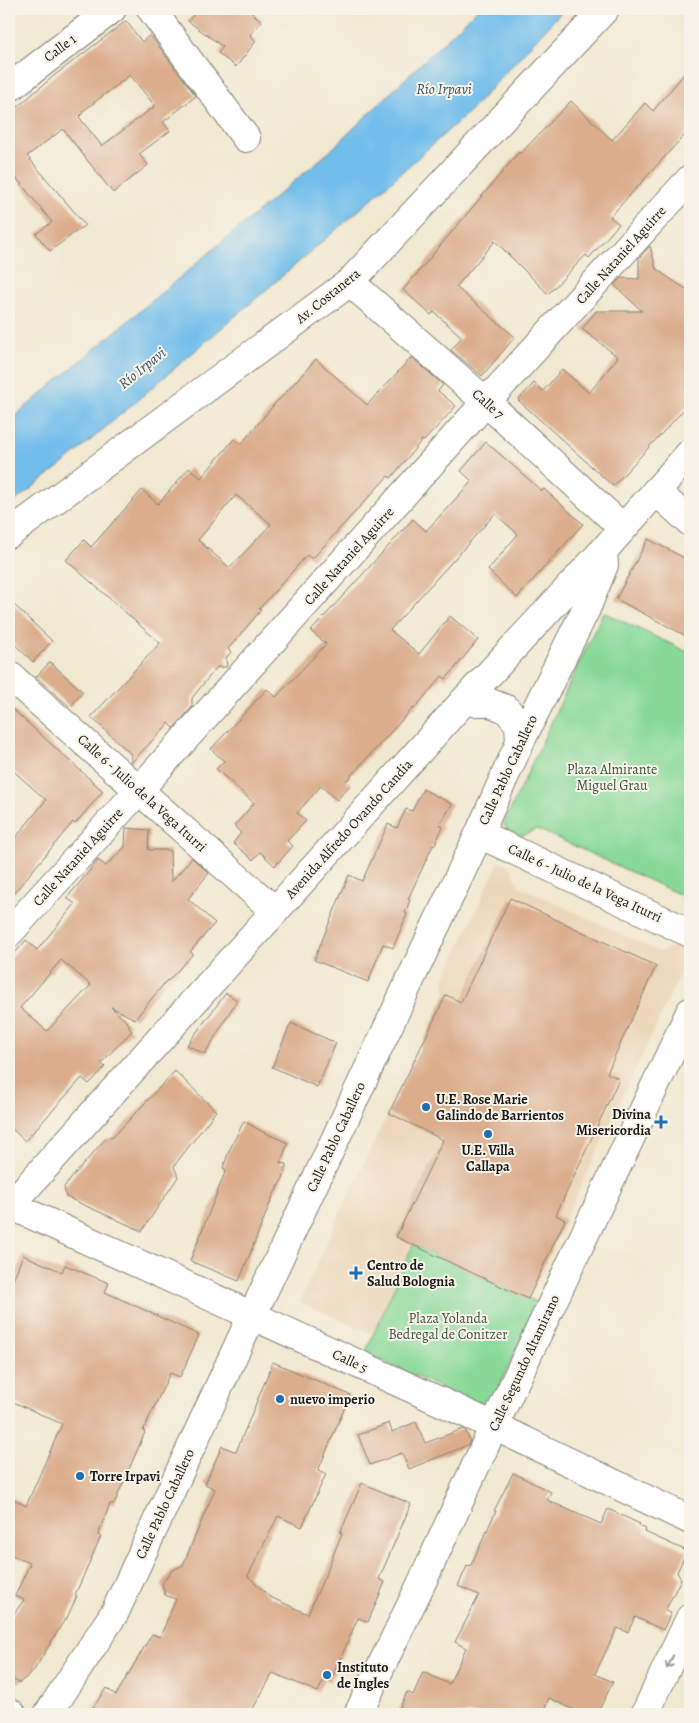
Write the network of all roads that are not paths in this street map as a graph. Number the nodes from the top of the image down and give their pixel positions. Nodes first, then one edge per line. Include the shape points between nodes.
1 (112, 9) edge
2 (151, 9) edge
3 (604, 9) edge
4 (9, 88) edge
5 (246, 138) dead end
6 (690, 179) edge
7 (350, 282) junction
8 (486, 402) junction
9 (690, 453) edge
10 (656, 491) junction
11 (690, 522) edge
12 (623, 528) junction
13 (9, 534) edge
14 (603, 551) junction
15 (9, 676) edge
16 (463, 702) junction
17 (520, 742) junction
18 (139, 790) junction
19 (479, 834) junction
20 (275, 911) junction
21 (9, 933) edge
22 (690, 933) edge
23 (690, 1012) edge
24 (9, 1206) edge
25 (252, 1316) junction
26 (494, 1426) junction
27 (690, 1520) edge
28 (690, 1618) edge
29 (9, 1712) edge
30 (12, 1714) edge
31 (48, 1714) edge
32 (358, 1714) edge
33 (645, 1714) edge

1 - 4 street, Calle 1
2 - 5 street
3 - 7 street, Av. Costanera
6 - 8 street, Calle Nataniel Aguirre
7 - 8 street, Calle 7
7 - 13 street, Av. Costanera
8 - 12 street, Calle 7
8 - 18 street, Calle Nataniel Aguirre
9 - 10 street, Avenida Alfredo Ovando Candia
10 - 11 street
10 - 12 street, Avenida Alfredo Ovando Candia
12 - 14 street, Avenida Alfredo Ovando Candia
14 - 16 street, Avenida Alfredo Ovando Candia
14 - 17 street, Calle Pablo Caballero via 604,565 598,582
15 - 18 street, Calle 6 - Julio de la Vega Iturri
16 - 17 street via 488,702 506,709 519,724
16 - 20 street, Avenida Alfredo Ovando Candia
17 - 19 street, Calle Pablo Caballero
18 - 20 street, Calle 6 - Julio de la Vega Iturri
18 - 21 street, Calle Nataniel Aguirre
19 - 22 street, Calle 6 - Julio de la Vega Iturri
19 - 25 street, Calle Pablo Caballero
20 - 24 street, Avenida Alfredo Ovando Candia
23 - 26 street, Calle Segundo Altamirano
24 - 25 street, Calle 5
25 - 26 street, Calle 5
25 - 31 street, Calle Pablo Caballero via 115,1612
26 - 27 street, Calle 5
26 - 32 street, Calle Segundo Altamirano
28 -> 33 street
29 - 30 street

